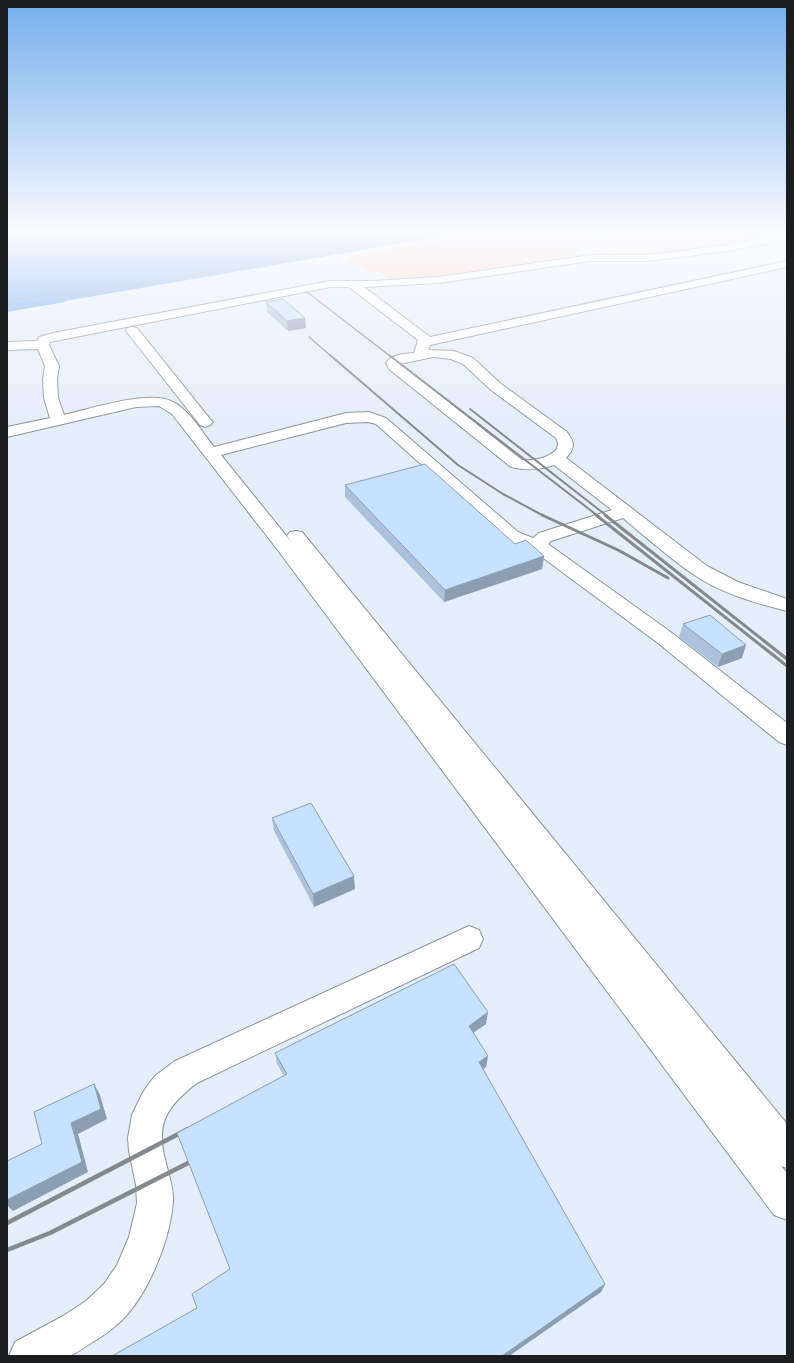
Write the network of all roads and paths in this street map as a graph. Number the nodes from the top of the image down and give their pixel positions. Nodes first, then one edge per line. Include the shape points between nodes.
1 (36, 297) edge
2 (267, 297) edge
3 (369, 297) edge
4 (639, 297) edge
5 (7, 301) edge
6 (132, 331) dead end
7 (42, 345) junction
8 (7, 346) edge
9 (422, 349) junction
10 (59, 420) junction
11 (7, 432) edge
12 (206, 444) junction
13 (557, 459) junction
14 (625, 512) junction
15 (537, 544) junction
16 (787, 605) edge
17 (787, 736) edge
18 (469, 939) dead end
19 (787, 1151) edge
20 (787, 1202) edge
21 (29, 1356) edge

1 - 5 path
2 - 7 street via 57,336 44,340
3 - 9 street via 421,335 424,339
4 - 9 street via 446,339
6 - 12 street
7 - 8 street
7 - 10 street via 52,366 51,398
9 - 13 street via 468,361 496,387 562,435 567,440 567,445
9 - 13 street via 397,360 393,363 394,366 513,462 527,466
10 - 11 street
10 - 12 street via 136,403 160,402 178,411
12 - 15 street via 346,418 376,419 386,424 512,536
12 - 19 street
12 - 20 street
13 - 14 street
14 - 15 street via 545,537
14 - 16 street via 684,558 716,579 767,600
15 - 17 street via 664,638
18 - 21 street via 186,1072 170,1083 158,1096 150,1111 148,1124 146,1151 156,1198 145,1249 117,1298 95,1318

